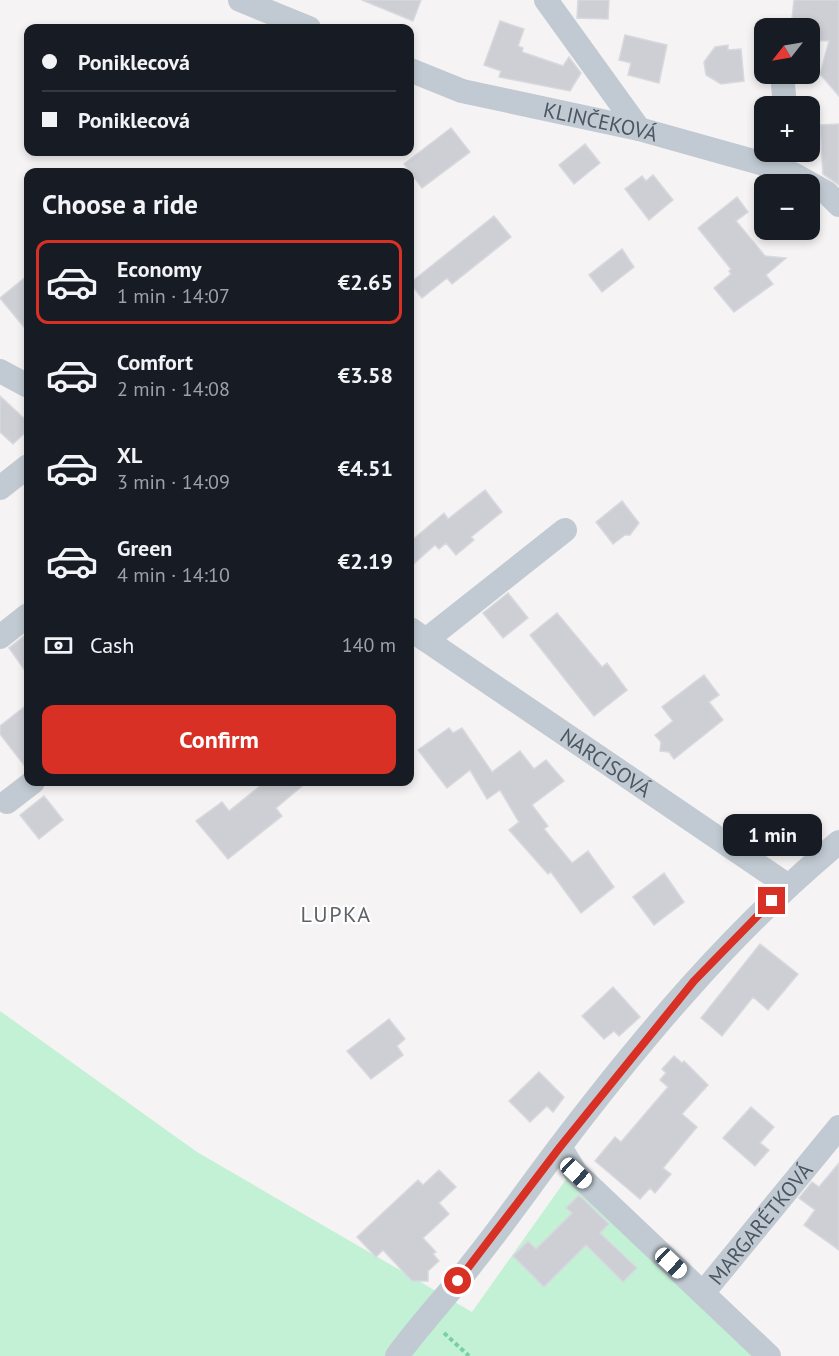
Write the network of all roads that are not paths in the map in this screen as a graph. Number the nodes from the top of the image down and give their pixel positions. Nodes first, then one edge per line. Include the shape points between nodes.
1 (240, 0) edge
2 (546, 0) edge
3 (299, 24) edge
4 (414, 72) edge
5 (639, 129) junction
6 (792, 163) edge
7 (839, 205) edge
8 (0, 371) edge
9 (24, 384) edge
10 (24, 469) edge
11 (0, 488) edge
12 (566, 530) dead end
13 (24, 618) edge
14 (418, 635) edge
15 (0, 637) edge
16 (28, 786) edge
17 (7, 802) dead end
18 (839, 842) edge
19 (787, 885) junction
20 (839, 1127) edge
21 (560, 1147) junction
22 (703, 1293) junction
23 (397, 1356) edge
24 (770, 1356) edge

1 - 3 street
2 - 5 street
4 - 5 street, KLINČEKOVÁ via 462,91
5 - 6 street, KLINČEKOVÁ
6 - 7 street, KLINČEKOVÁ
8 - 9 street
10 - 11 street
12 - 14 street, NARCISOVÁ
13 - 15 street
14 - 19 street, NARCISOVÁ
16 - 17 street
18 - 19 street
19 - 21 street via 694,981
20 - 22 street, MARGARÉTKOVÁ
21 - 22 street via 576,1173
21 - 23 street via 474,1263 426,1316
22 - 24 street

